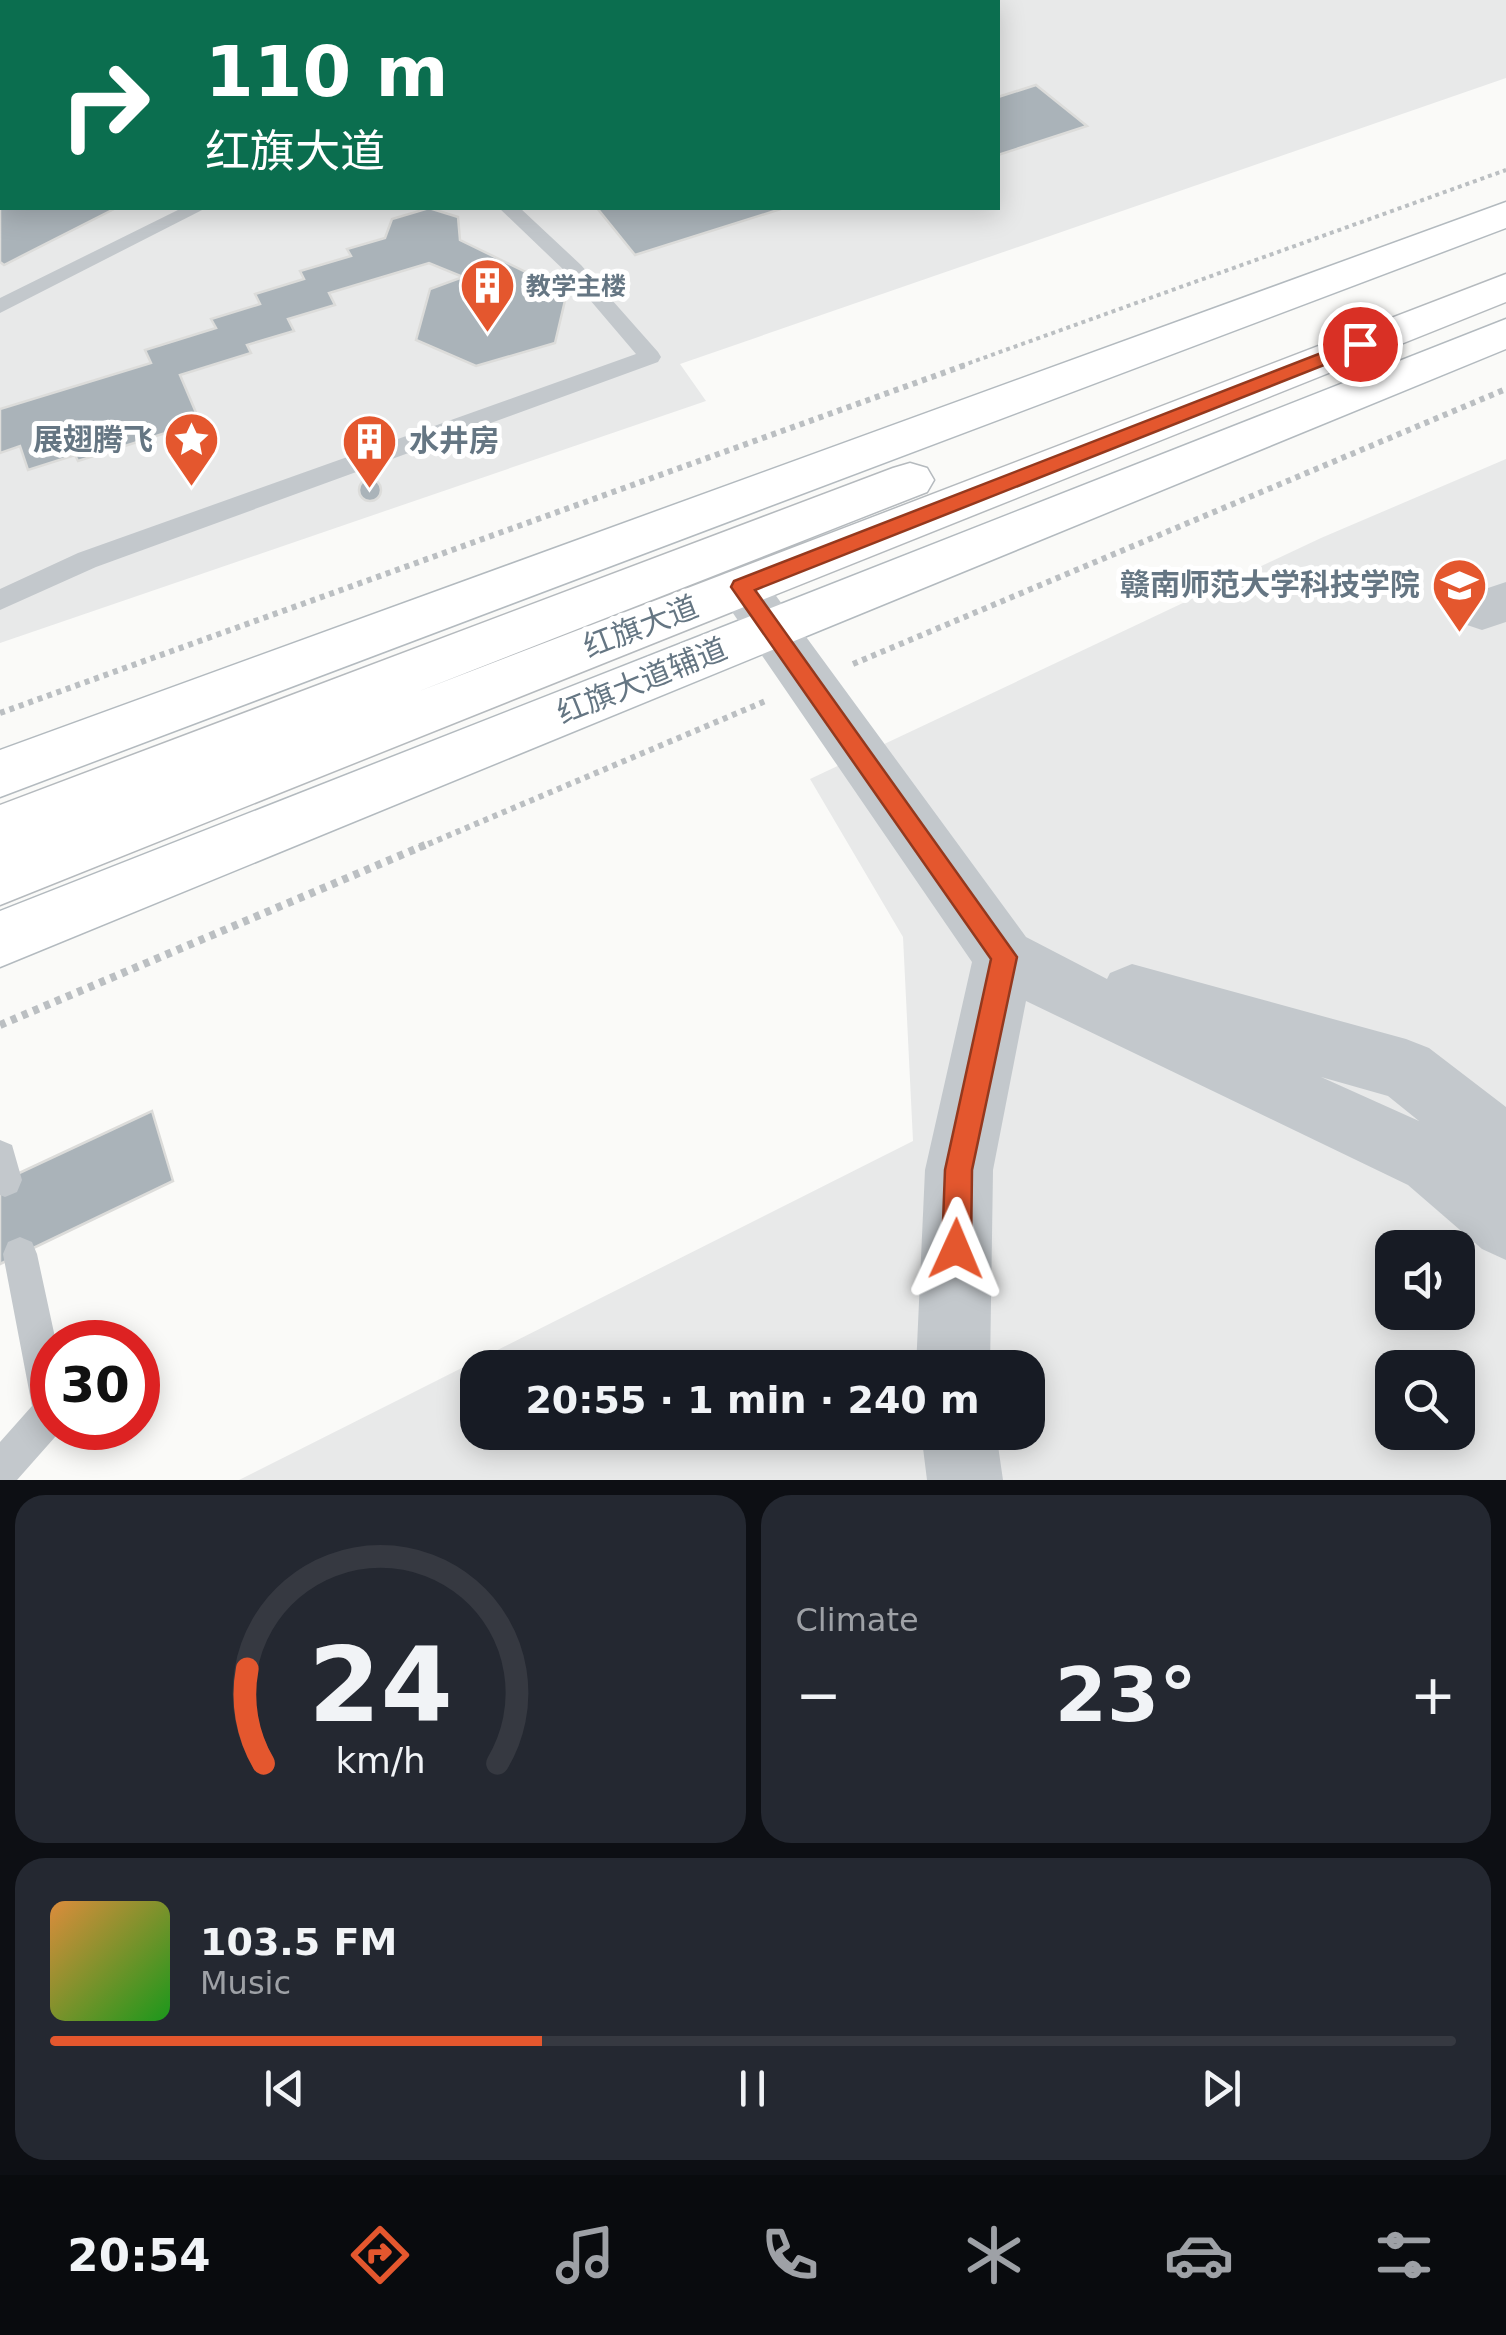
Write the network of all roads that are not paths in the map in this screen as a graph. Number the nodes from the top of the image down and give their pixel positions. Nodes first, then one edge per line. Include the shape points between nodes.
1 (192, 210) edge
2 (511, 210) edge
3 (1506, 214) edge
4 (1506, 251) edge
5 (1506, 287) edge
6 (0, 306) edge
7 (1506, 333) edge
8 (0, 600) edge
9 (756, 608) junction
10 (0, 774) edge
11 (0, 830) edge
12 (0, 878) edge
13 (0, 939) edge
14 (1004, 957) junction
15 (1506, 1148) edge
16 (1506, 1225) edge
17 (20, 1254) dead end
18 (954, 1350) edge
19 (961, 1450) edge
20 (0, 1470) edge
21 (965, 1480) edge

1 - 6 lane
2 - 8 lane via 574,269 650,357 87,560
3 - 10 main road
4 - 11 main road, 红旗大道
5 - 9 main road, 红旗大道
7 - 9 main road, 红旗大道辅道
9 - 12 main road, 红旗大道
9 - 13 main road, 红旗大道辅道
9 - 14 street
14 - 15 street via 1406,1070
14 - 16 street via 1432,1161
14 - 18 street via 958,1170
17 - 20 lane via 52,1412
19 - 21 street

